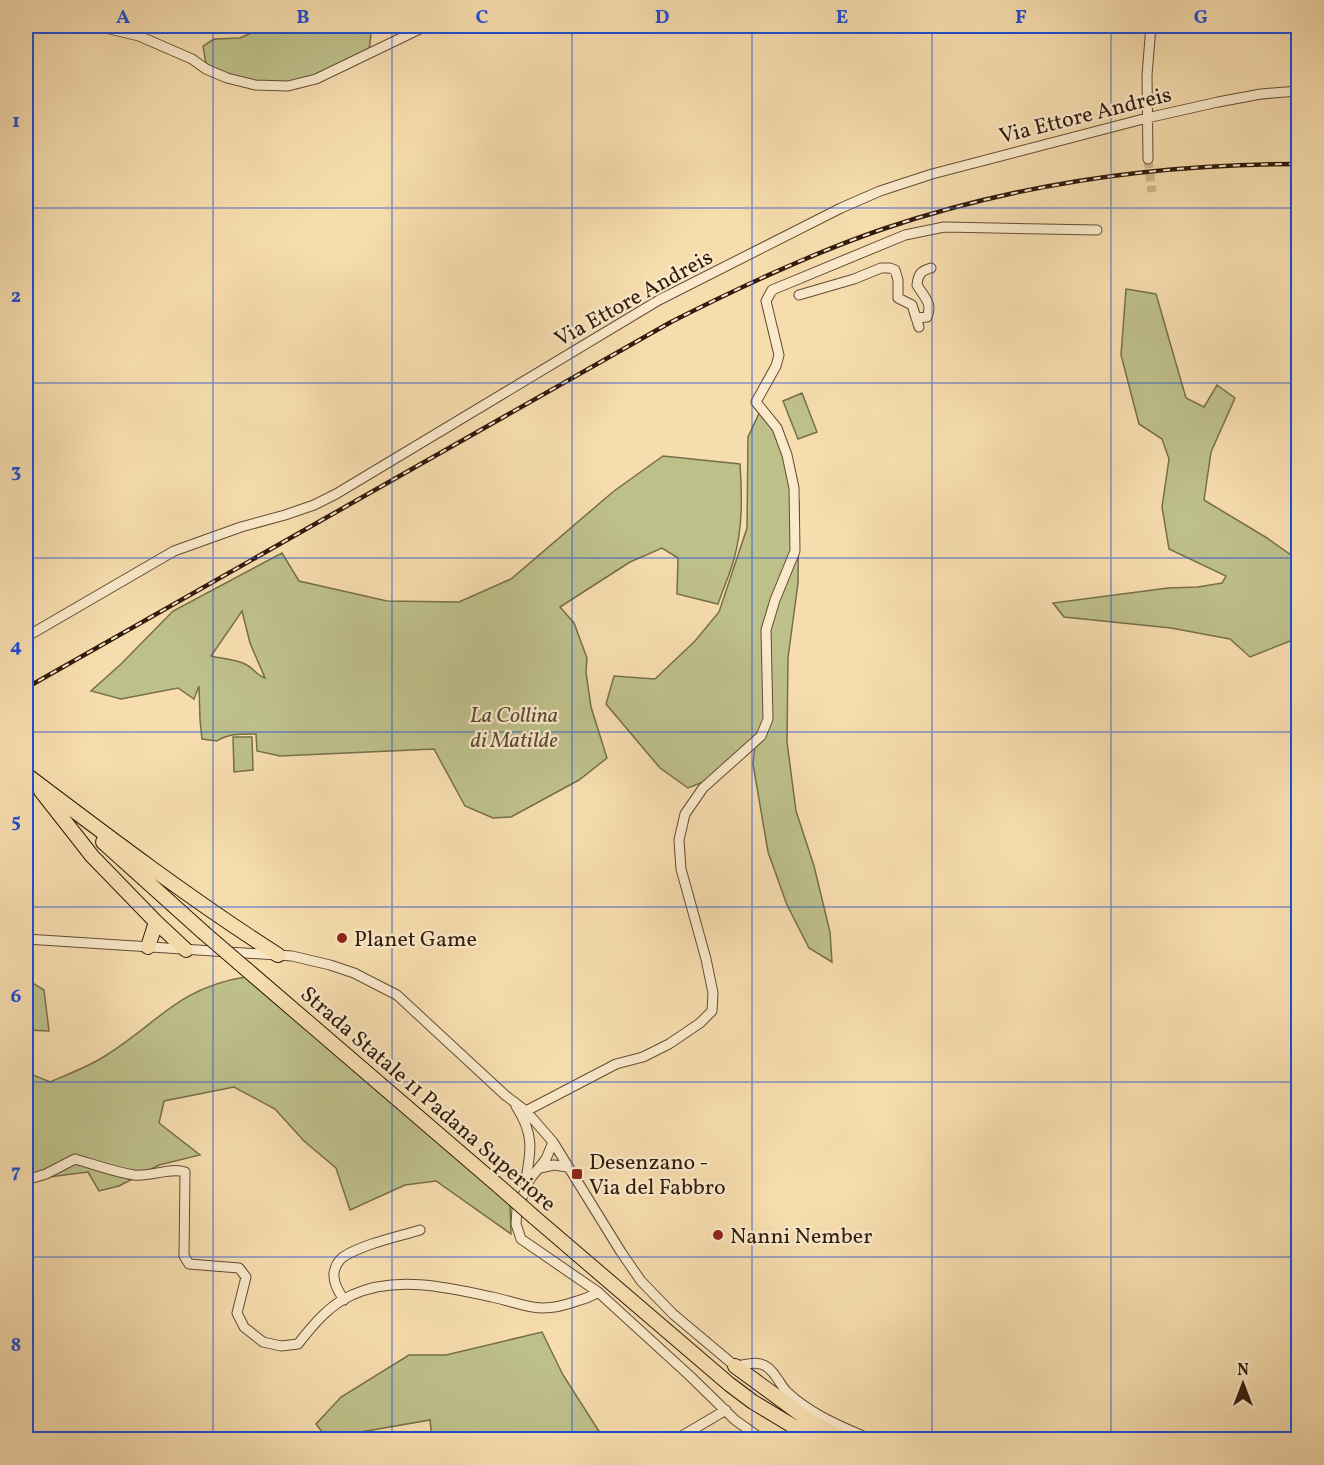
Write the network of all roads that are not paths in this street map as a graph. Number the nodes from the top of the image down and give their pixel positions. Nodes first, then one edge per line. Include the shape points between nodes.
1 (97, 26) edge
2 (426, 26) edge
3 (1151, 26) edge
4 (1299, 91) edge
5 (1148, 118) junction
6 (1148, 159) tunnel mouth
7 (1096, 230) dead end
8 (930, 268) dead end
9 (799, 295) dead end
10 (26, 637) edge
11 (27, 774) edge
12 (156, 922) junction
13 (26, 939) edge
14 (148, 947) junction
15 (186, 950) junction
16 (278, 956) junction
17 (510, 1099) junction
18 (526, 1111) junction
19 (553, 1142) junction
20 (531, 1156) junction
21 (567, 1167) junction
22 (540, 1168) junction
23 (26, 1180) edge
24 (524, 1193) junction
25 (420, 1230) dead end
26 (581, 1281) junction
27 (598, 1292) junction
28 (344, 1300) junction
29 (572, 1303) junction
30 (735, 1366) junction
31 (726, 1410) junction
32 (675, 1440) edge
33 (763, 1440) edge
34 (816, 1440) edge
35 (845, 1440) edge
36 (872, 1440) edge

1 - 2 street via 139,36 227,78 255,85 288,86 316,79
3 - 5 street
4 - 5 street, Via Ettore Andreis via 1261,94
5 - 6 street
5 - 10 street, Via Ettore Andreis via 932,174 841,208 659,300 336,494 314,505 174,551
7 - 18 street via 944,227 905,235 772,290 766,301 779,355 756,402 777,428 787,455 794,488 795,551 766,630 768,720 761,735 703,788 685,814 679,840 681,869 713,993 712,1011 669,1044 616,1064
8 - 9 street via 917,276 917,285 930,309 927,317 917,322 912,305 898,298 898,280 895,270 890,268
11 - 12 highway via 92,856
11 - 16 highway via 114,841
11 - 34 highway, Strada Statale 11 Padana Superiore, bridge via 203,932 729,1384
12 - 14 highway
12 - 15 highway
13 - 14 street
14 - 15 street
15 - 16 street
16 - 17 street via 330,965 397,995
17 - 18 street
17 - 20 street via 529,1130
18 - 19 street
19 - 20 street
19 - 21 street
19 - 22 street
20 - 24 street
21 - 22 street
21 - 30 street via 641,1281 673,1314
22 - 24 street
23 - 28 street via 75,1159 135,1175 185,1172 184,1256 189,1264 239,1268 246,1276 237,1313 244,1327 263,1342 298,1344 310,1328
24 - 26 street via 516,1216 521,1239
25 - 28 street via 344,1256 334,1278
26 - 27 street
26 - 29 street
27 - 29 street
27 - 31 street
28 - 29 street via 390,1283 455,1290 540,1310
30 - 35 highway via 810,1421
30 - 36 street via 768,1367 787,1392 807,1407
31 - 32 street
31 - 33 street

